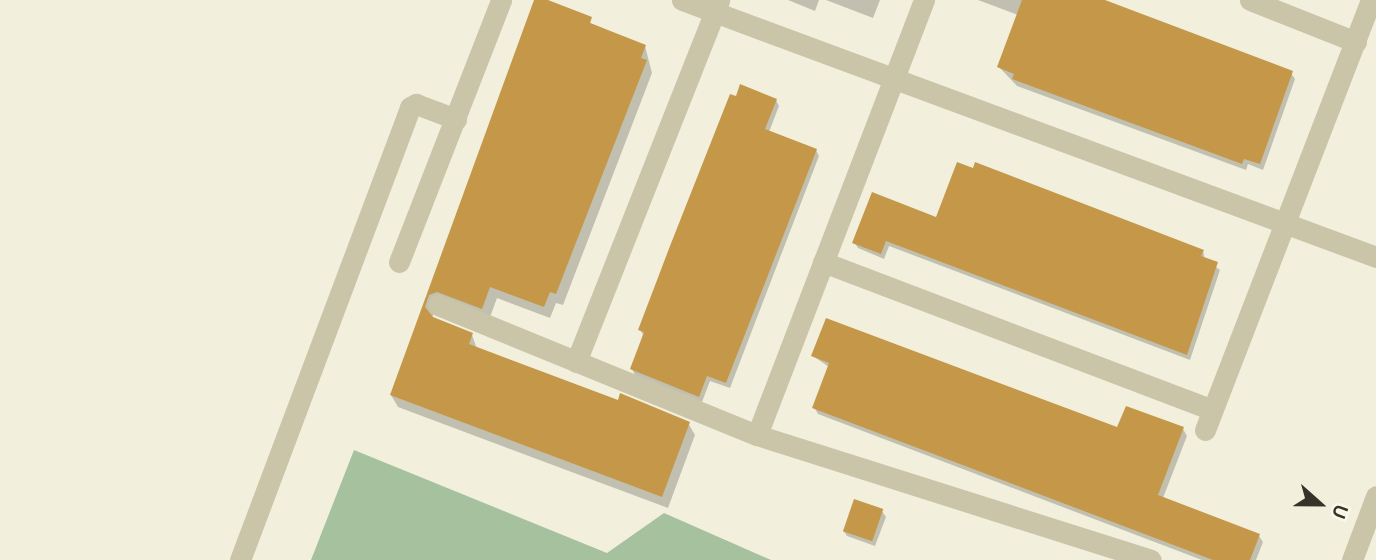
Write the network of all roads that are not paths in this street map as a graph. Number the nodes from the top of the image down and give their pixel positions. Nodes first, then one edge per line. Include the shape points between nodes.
1 (501, 0) edge
2 (682, 0) edge
3 (924, 0) edge
4 (1250, 0) edge
5 (1371, 0) edge
6 (716, 6) edge
7 (1356, 43) junction
8 (895, 79) junction
9 (456, 119) junction
10 (1286, 224) junction
11 (1376, 257) edge
12 (399, 262) dead end
13 (823, 262) junction
14 (438, 305) dead end
15 (576, 362) junction
16 (757, 435) junction
17 (1376, 496) edge
18 (240, 560) edge
19 (1151, 560) edge
20 (1352, 560) edge

1 - 9 street
2 - 6 street
3 - 8 street
4 - 7 street
5 - 7 street
6 - 8 street
6 - 15 street
7 - 10 street
8 - 10 street
8 - 13 street
9 - 12 street
9 - 18 street via 416,104 410,107
10 - 11 street
10 - 13 street via 1207,420
13 - 16 street
14 - 15 street
15 - 16 street
16 - 19 street
17 - 20 street

